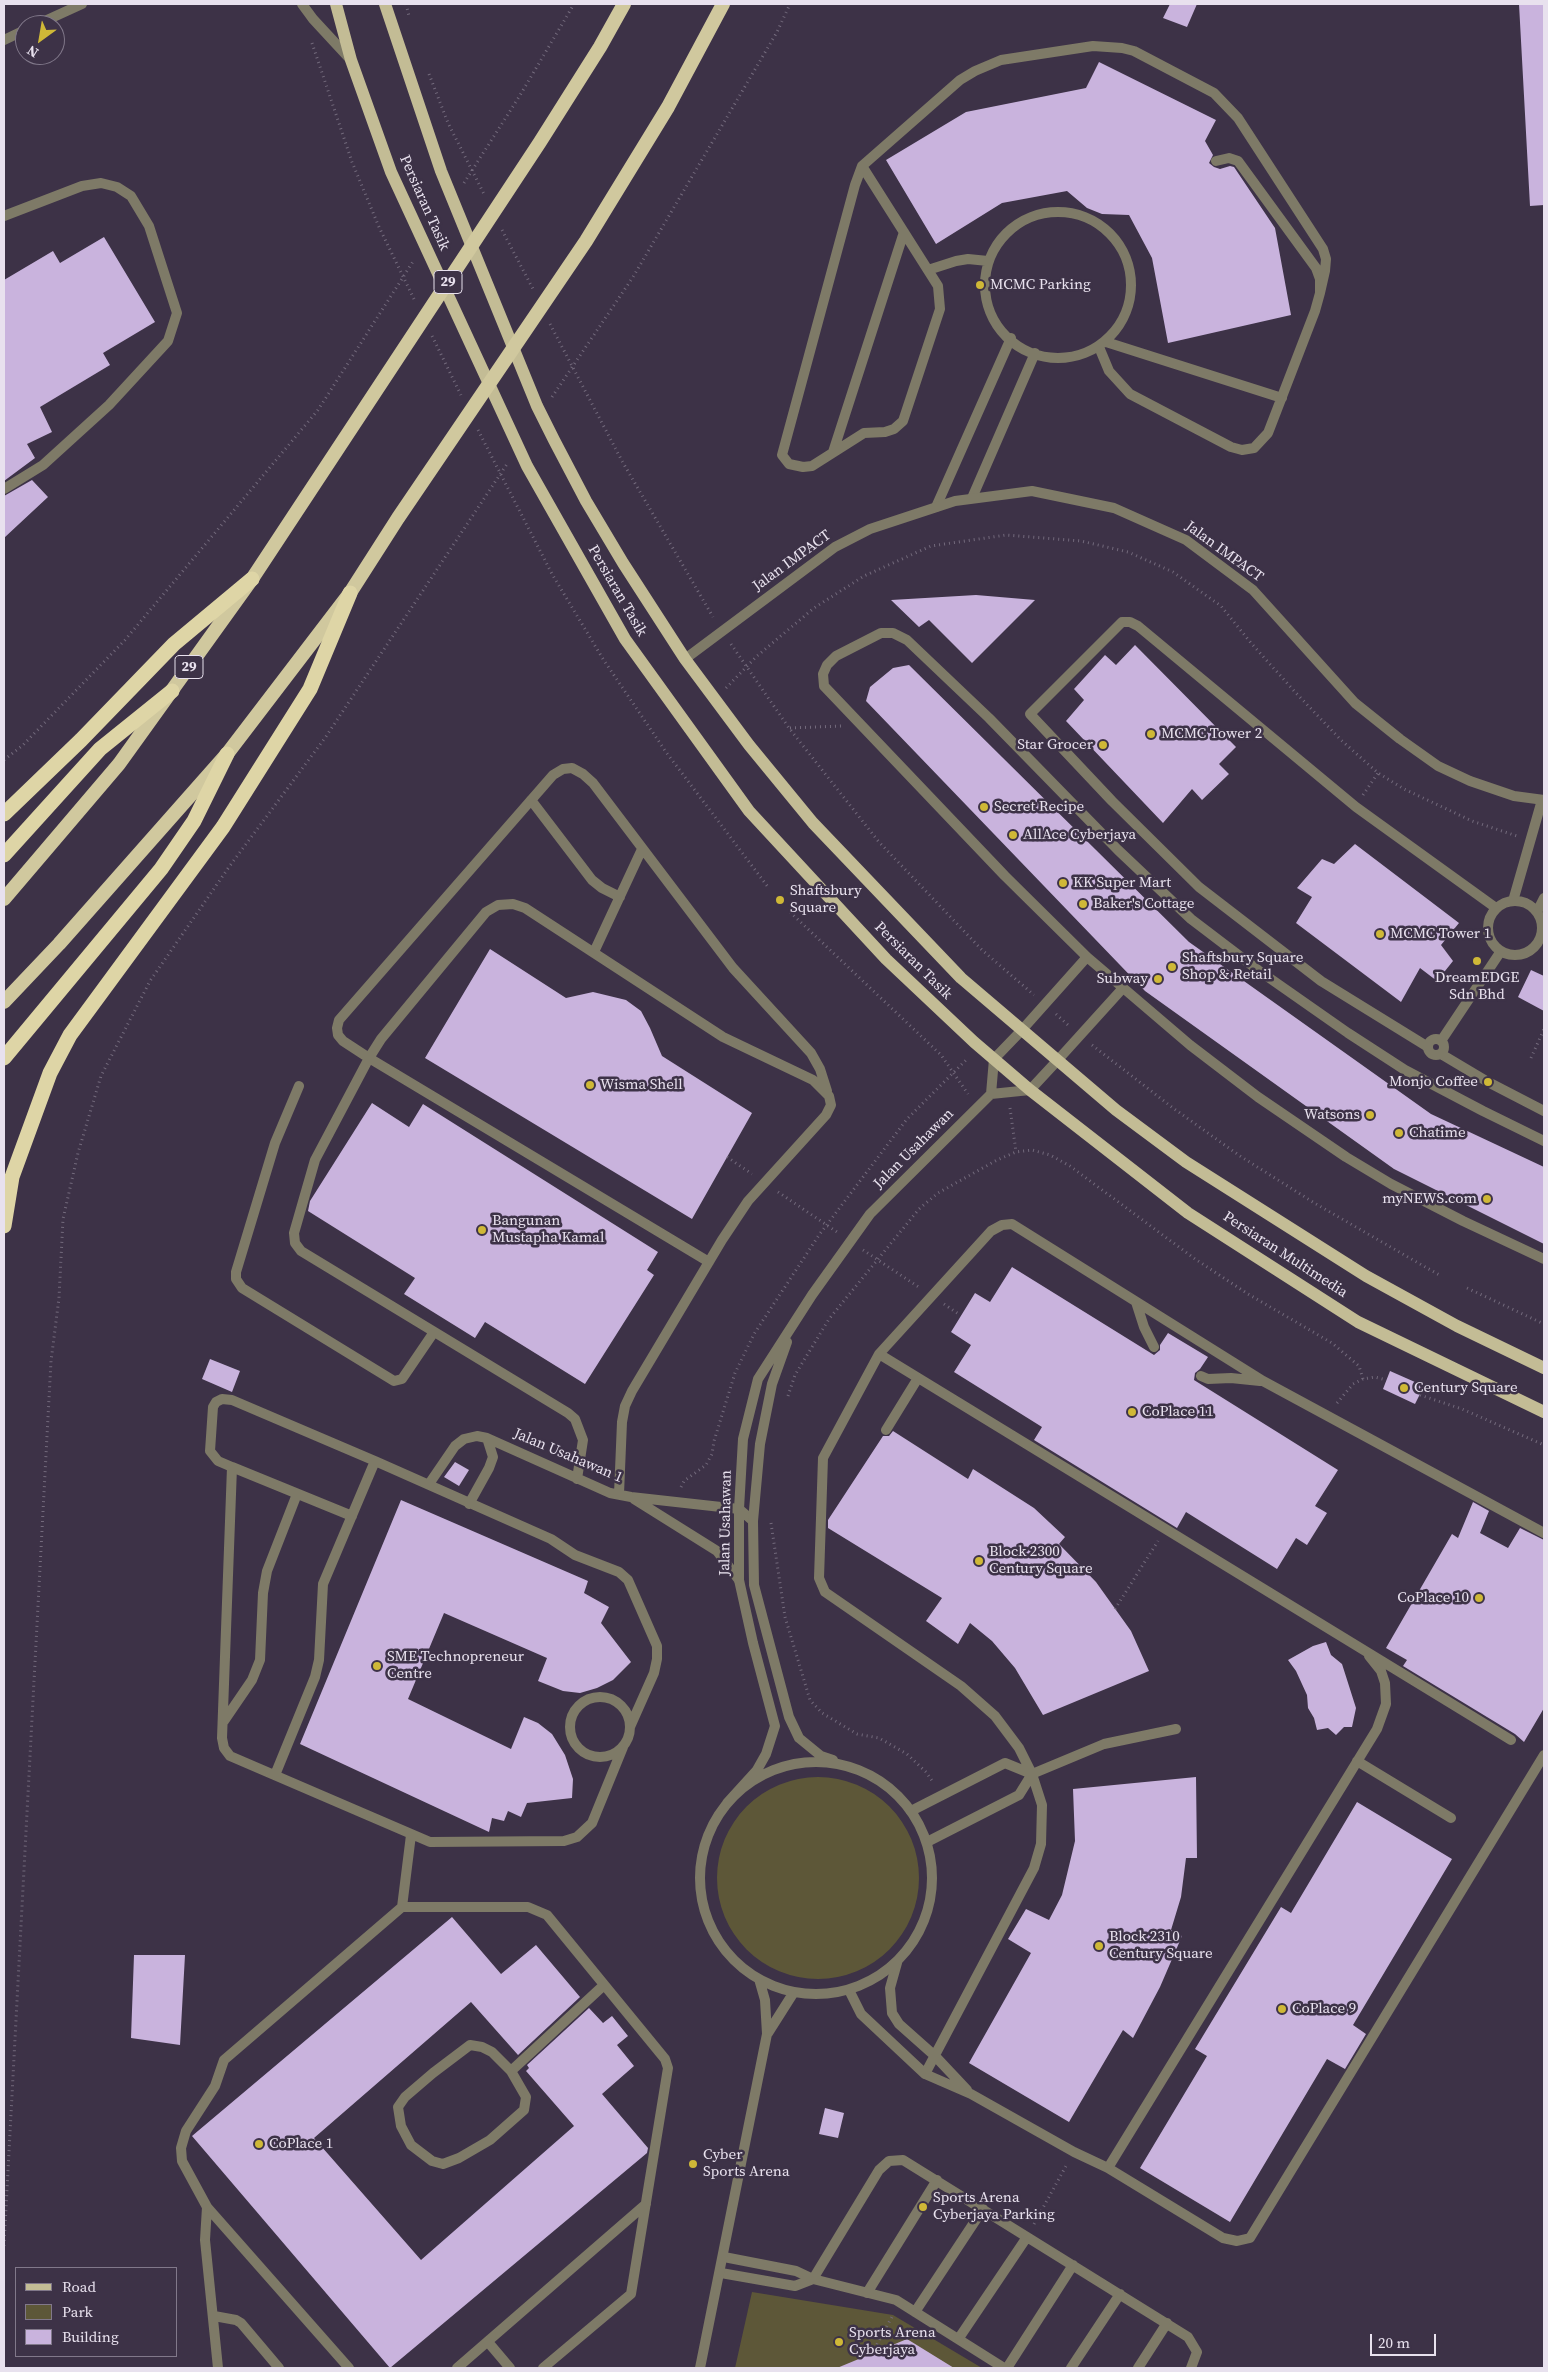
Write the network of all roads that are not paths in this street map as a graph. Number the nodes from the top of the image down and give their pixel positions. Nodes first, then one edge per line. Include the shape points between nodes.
1 (82, 4) edge
2 (302, 4) edge
3 (336, 4) edge
4 (385, 4) edge
5 (624, 4) edge
6 (723, 4) edge
7 (58, 15) edge
8 (351, 60) junction
9 (1216, 161) dead end
10 (862, 166) junction
11 (4, 216) edge
12 (904, 232) junction
13 (988, 261) junction
14 (928, 270) junction
15 (1320, 293) junction
16 (1011, 338) junction
17 (1102, 344) junction
18 (1035, 353) junction
19 (1282, 398) junction
20 (833, 452) junction
21 (4, 489) edge
22 (972, 498) junction
23 (936, 507) junction
24 (252, 579) junction
25 (350, 593) junction
26 (685, 659) junction
27 (172, 691) junction
28 (227, 754) junction
29 (531, 800) junction
30 (1543, 800) edge
31 (4, 814) edge
32 (642, 849) junction
33 (4, 855) edge
34 (620, 897) junction
35 (1544, 898) edge
36 (4, 899) edge
37 (1513, 901) junction
38 (1496, 908) junction
39 (1537, 912) junction
40 (1543, 926) edge
41 (1500, 951) junction
42 (594, 952) junction
43 (1087, 957) junction
44 (1123, 988) junction
45 (4, 1002) edge
46 (1021, 1031) junction
47 (1441, 1041) junction
48 (1428, 1047) junction
49 (1441, 1054) junction
50 (4, 1058) edge
51 (369, 1058) junction
52 (994, 1059) junction
53 (1056, 1062) junction
54 (299, 1086) dead end
55 (1030, 1090) junction
56 (991, 1094) junction
57 (829, 1096) junction
58 (1544, 1111) edge
59 (1544, 1141) edge
60 (4, 1226) edge
61 (1544, 1259) edge
62 (709, 1262) junction
63 (1136, 1302) junction
64 (792, 1327) junction
65 (434, 1332) junction
66 (1154, 1347) dead end
67 (879, 1354) junction
68 (1544, 1368) edge
69 (1201, 1376) dead end
70 (918, 1378) junction
71 (1263, 1381) junction
72 (1544, 1412) edge
73 (886, 1430) dead end
74 (487, 1438) junction
75 (375, 1461) junction
76 (232, 1466) junction
77 (577, 1478) junction
78 (429, 1484) junction
79 (297, 1494) junction
80 (619, 1494) junction
81 (631, 1497) junction
82 (469, 1504) junction
83 (739, 1508) junction
84 (352, 1516) junction
85 (753, 1521) junction
86 (1544, 1533) edge
87 (739, 1580) junction
88 (1367, 1652) junction
89 (223, 1722) junction
90 (630, 1727) junction
91 (1176, 1729) dead end
92 (1511, 1740) dead end
93 (623, 1747) junction
94 (1544, 1755) edge
95 (1357, 1761) junction
96 (849, 1767) junction
97 (1032, 1774) junction
98 (275, 1775) junction
99 (727, 1803) junction
100 (911, 1811) junction
101 (1452, 1818) dead end
102 (411, 1835) junction
103 (927, 1842) junction
104 (402, 1907) junction
105 (897, 1962) junction
106 (759, 1979) junction
107 (604, 1985) junction
108 (849, 1990) junction
109 (794, 1992) junction
110 (767, 2034) junction
111 (935, 2056) junction
112 (511, 2071) junction
113 (925, 2074) junction
114 (971, 2094) junction
115 (1108, 2168) junction
116 (937, 2180) junction
117 (646, 2204) junction
118 (207, 2207) junction
119 (983, 2209) junction
120 (1027, 2237) junction
121 (724, 2257) junction
122 (1073, 2265) junction
123 (721, 2273) junction
124 (813, 2279) junction
125 (867, 2293) junction
126 (1120, 2294) junction
127 (916, 2312) junction
128 (214, 2316) junction
129 (1167, 2323) junction
130 (959, 2338) junction
131 (488, 2342) junction
132 (218, 2368) edge
133 (280, 2368) edge
134 (349, 2368) edge
135 (457, 2368) edge
136 (510, 2368) edge
137 (543, 2368) edge
138 (700, 2368) edge
139 (1006, 2368) edge
140 (1070, 2368) edge
141 (1138, 2368) edge
142 (1191, 2368) edge

1 - 7 street
2 - 8 street
3 - 8 main road, Persiaran Tasik
4 - 26 main road, Persiaran Tasik via 441,171 537,406 586,501
5 - 24 highway, 29 via 540,142
6 - 25 highway via 668,107 586,241
8 - 52 main road, Persiaran Tasik via 391,172 527,466 624,639 749,811 886,959
9 - 15 street via 1229,158 1238,161 1247,172 1316,268
10 - 12 street
10 - 15 street via 960,80 988,65 1001,60 1093,46 1134,51 1214,93 1238,118 1323,249 1326,259
10 - 20 street via 782,455 789,464 802,467 812,466
11 - 21 street via 82,186 101,183 117,187 132,196 149,226 177,314 168,341 109,405 43,465
12 - 14 street
12 - 20 street
13 - 14 street via 968,259
13 - 16 street via 985,300 991,316
13 - 17 street via 1003,235 1016,222 1031,214 1066,212 1097,225 1123,249 1134,280 1124,317 1112,336
14 - 20 street via 938,286 940,309 903,421 885,432 864,433
15 - 19 street
16 - 18 street
16 - 23 street
17 - 18 street via 1086,354 1068,358
17 - 19 street
17 - 19 street via 1109,370 1130,394 1231,447 1242,450 1254,448 1261,442
18 - 22 street
22 - 23 street, Jalan IMPACT
22 - 30 street, Jalan IMPACT via 1032,491 1114,508 1186,540 1253,590 1356,703 1400,739 1438,766 1470,781 1514,796
23 - 26 street, Jalan IMPACT via 870,529 835,547
24 - 27 highway, 29
24 - 31 highway via 174,644
25 - 28 highway
25 - 60 highway via 310,689 223,826 66,1043 50,1073 12,1177
26 - 46 main road, Persiaran Tasik via 813,823 961,978
27 - 33 highway via 100,750
27 - 36 highway, 29 via 119,764
28 - 45 highway
28 - 50 highway via 194,821 161,868
29 - 32 street via 553,775 572,768 593,784
29 - 34 street via 592,880
29 - 51 street via 339,1020 338,1035
30 - 37 street
32 - 34 street
32 - 57 street via 733,968 810,1053 820,1069
34 - 42 street
35 - 39 street
37 - 38 street
37 - 39 street via 1530,906
38 - 41 street via 1488,931
38 - 48 street via 1356,806 1130,622 1122,622 1030,714 1199,887 1321,981
39 - 40 street
40 - 41 street via 1538,943 1525,954
41 - 47 street
42 - 51 street via 526,908 513,904 498,905 486,912 381,1039
42 - 57 street via 723,1037 814,1080
43 - 44 street
43 - 46 street
43 - 59 street via 824,686 823,674 836,656 881,633 893,633 907,640 1191,919 1265,975 1405,1070
44 - 53 street
44 - 61 street via 1198,1051 1310,1134 1391,1184
46 - 52 street
46 - 53 main road, Persiaran Tasik
47 - 48 street via 1434,1040
47 - 49 street via 1444,1047
48 - 49 street via 1434,1055
49 - 58 street
51 - 62 street
51 - 65 street via 315,1160 294,1233 295,1243 301,1251
52 - 55 main road, Persiaran Tasik
52 - 56 street
53 - 55 street
53 - 68 main road, Persiaran Multimedia via 1186,1162 1274,1219 1366,1276 1457,1326
54 - 65 street via 275,1142 236,1280 242,1288 394,1381 402,1379
55 - 56 street
55 - 72 main road, Persiaran Multimedia via 1188,1212 1358,1322
56 - 64 street, Jalan Usahawan via 870,1214
57 - 62 street via 831,1105 826,1116 748,1201
62 - 80 street via 625,1406
63 - 66 street
63 - 67 street via 1012,1224 1002,1225 991,1231
63 - 71 street
64 - 83 street, Jalan Usahawan via 758,1379 743,1439
64 - 85 street, Jalan Usahawan via 772,1384 760,1444
65 - 77 street via 575,1419 583,1440
67 - 70 street
67 - 97 street via 823,1458 819,1578 825,1592 961,1686 995,1716 1019,1748
69 - 71 street
70 - 73 street
70 - 88 street
71 - 86 street
74 - 77 street, Jalan Usahawan 1
74 - 78 street via 464,1439 455,1446
74 - 82 street via 492,1457
75 - 76 street via 232,1400 222,1399 213,1407 210,1451 218,1462
75 - 78 street
75 - 84 street
76 - 79 street
76 - 89 street
77 - 80 street, Jalan Usahawan 1
78 - 82 street
79 - 84 street
79 - 89 street via 267,1571 260,1660 252,1680
80 - 81 street, Jalan Usahawan 1
81 - 83 street, Jalan Usahawan 1
81 - 87 street via 717,1551
82 - 90 street via 551,1539 575,1555 619,1572 628,1580 656,1646 657,1659
83 - 85 street
83 - 87 street, Jalan Usahawan
84 - 98 street via 323,1584 319,1660 315,1677
85 - 96 street, Jalan Usahawan via 754,1585 789,1717 799,1738 811,1749
87 - 99 street, Jalan Usahawan via 775,1726 757,1770
88 - 92 street
88 - 95 street via 1381,1671 1386,1704 1377,1729
89 - 98 street via 224,1748 230,1756
90 - 93 street
90 - 93 street via 624,1710 610,1699 591,1698 583,1702 572,1717 570,1726 575,1744 589,1755 607,1756
91 - 97 street via 1104,1744
93 - 102 street via 592,1823 577,1837 564,1841 430,1842
94 - 115 street via 1250,2238 1237,2241 1223,2238
95 - 101 street
95 - 115 street
96 - 99 street via 811,1762 792,1764 757,1778
96 - 100 street via 877,1780
97 - 100 street via 1006,1764
97 - 103 street via 1019,1795
97 - 111 street via 1042,1804 1043,1821 1034,1868
98 - 102 street
99 - 106 street via 708,1834 700,1870 700,1889 719,1941 736,1962
100 - 103 street
102 - 104 street
103 - 105 street via 933,1886 929,1907 915,1940
104 - 107 street via 528,1907 539,1910 547,1915
104 - 118 street via 224,2060 215,2086 186,2131 181,2148 182,2161
105 - 108 street via 874,1979
105 - 111 street via 890,1988 892,2012 899,2024
106 - 109 street
106 - 110 street via 765,2000
107 - 112 street
107 - 117 street via 665,2059 668,2068
108 - 109 street via 812,1994
108 - 113 street via 862,2014
109 - 110 street
110 - 121 street
111 - 113 street
111 - 114 street
112 - 112 street via 526,2097 524,2110 490,2140 443,2164 432,2161 410,2145 401,2126 398,2107 433,2072 470,2045 492,2052
113 - 114 street
114 - 115 street
116 - 119 street
116 - 124 street via 903,2160 889,2161 879,2170
116 - 125 street
117 - 131 street
117 - 137 street via 631,2294
118 - 128 street via 205,2240
118 - 134 street
119 - 120 street
119 - 127 street
120 - 122 street
120 - 130 street
121 - 123 street
121 - 124 street via 796,2271
122 - 126 street
122 - 139 street
123 - 124 street via 794,2286
123 - 138 street
124 - 125 street
125 - 127 street via 896,2300
126 - 129 street
126 - 140 street
127 - 130 street
128 - 132 street
128 - 133 street via 241,2323
129 - 141 street
129 - 142 street via 1194,2344 1197,2352
130 - 139 street
131 - 135 street
131 - 136 street

